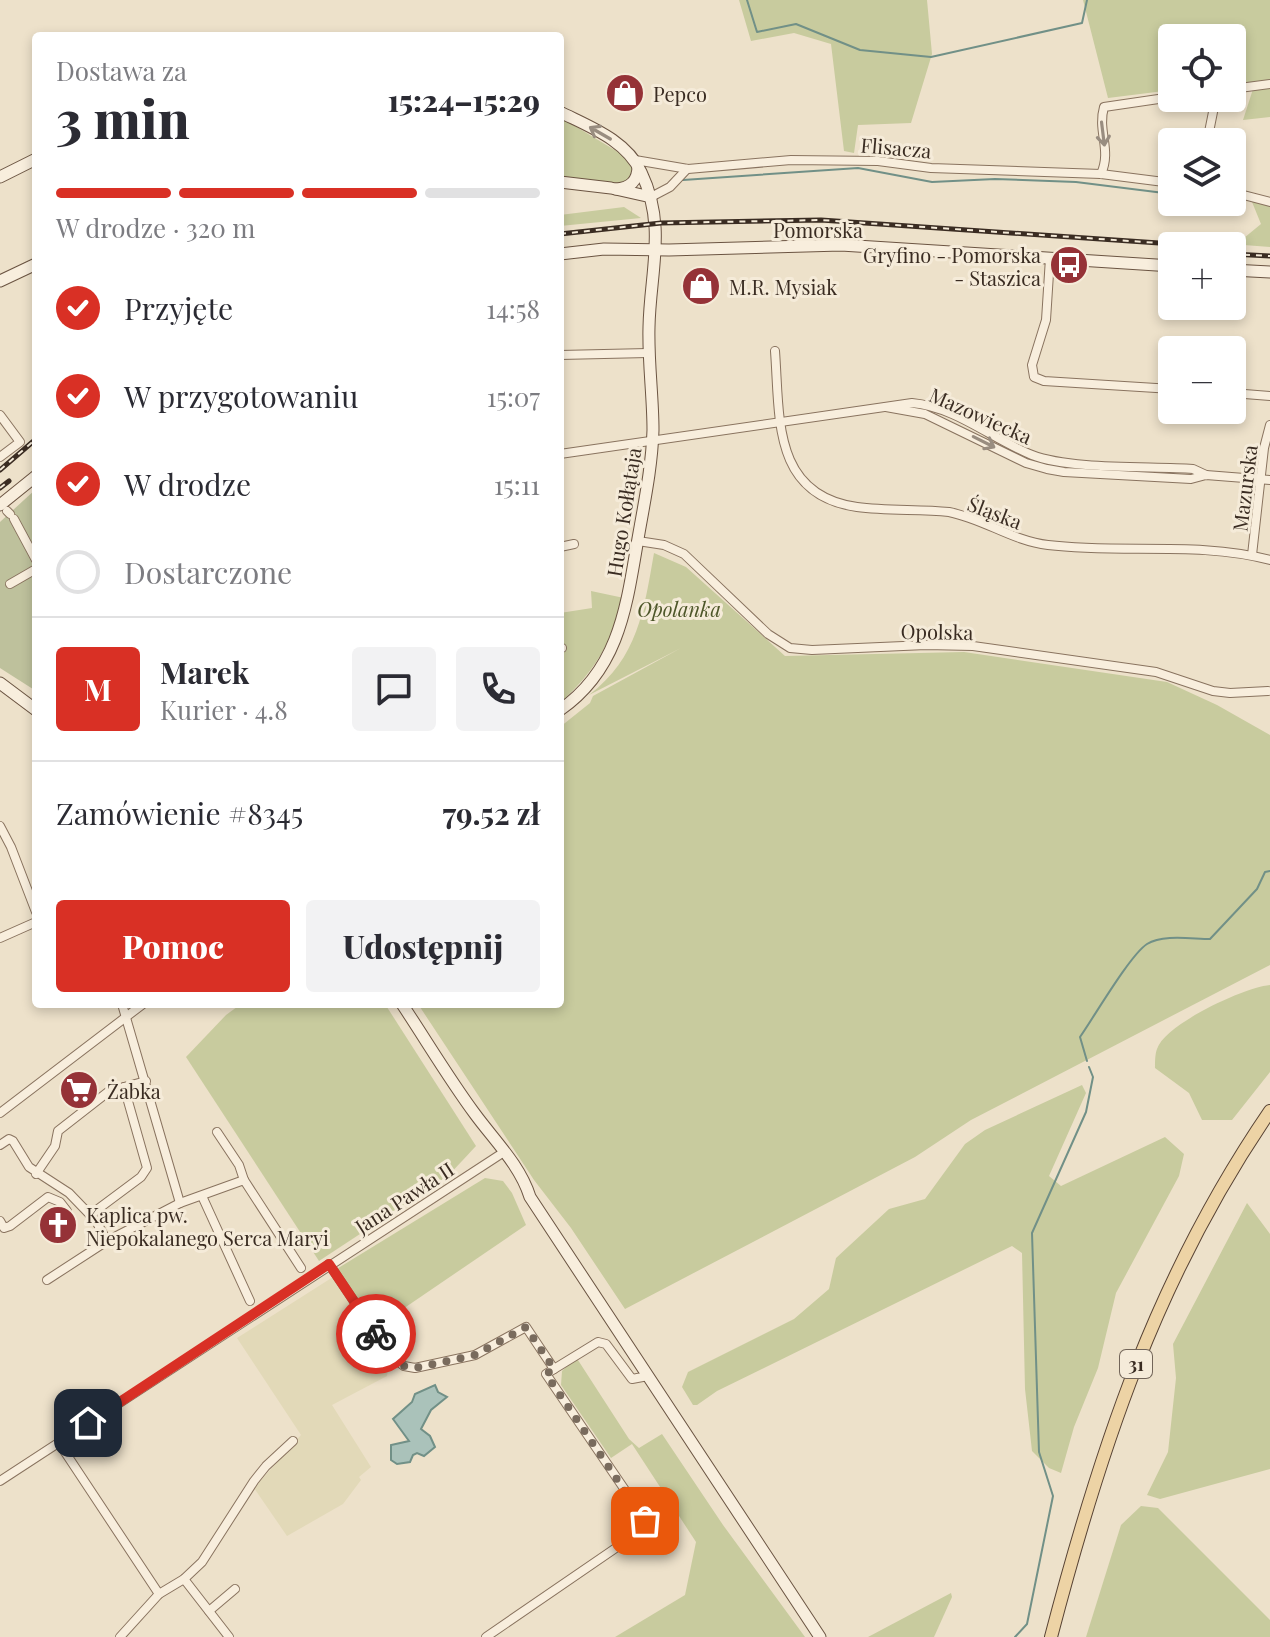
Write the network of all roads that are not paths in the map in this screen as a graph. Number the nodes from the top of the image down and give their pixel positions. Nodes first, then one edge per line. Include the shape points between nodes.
1 (1270, 84) edge
2 (1246, 87) edge
3 (1158, 99) edge
4 (564, 114) edge
5 (32, 161) edge
6 (637, 163) junction
7 (688, 169) junction
8 (1101, 174) junction
9 (0, 177) edge
10 (1158, 181) edge
11 (564, 182) edge
12 (611, 188) junction
13 (1246, 196) edge
14 (651, 197) junction
15 (1270, 202) edge
16 (657, 250) junction
17 (564, 254) edge
18 (1050, 258) junction
19 (1158, 265) edge
20 (32, 266) edge
21 (1246, 271) edge
22 (1270, 272) edge
23 (0, 281) edge
24 (775, 351) dead end
25 (648, 353) junction
26 (564, 355) edge
27 (1158, 388) edge
28 (1246, 394) edge
29 (1270, 396) edge
30 (0, 415) edge
31 (781, 422) junction
32 (1270, 425) edge
33 (652, 440) junction
34 (564, 453) edge
35 (0, 457) edge
36 (1266, 479) edge
37 (32, 481) edge
38 (8, 512) edge
39 (638, 541) junction
40 (574, 544) dead end
41 (564, 546) edge
42 (32, 553) edge
43 (1252, 555) junction
44 (1270, 560) edge
45 (32, 571) edge
46 (10, 584) dead end
47 (0, 683) edge
48 (1268, 691) edge
49 (564, 706) edge
50 (32, 707) edge
51 (0, 826) edge
52 (32, 902) edge
53 (32, 924) edge
54 (0, 938) edge
55 (124, 1008) edge
56 (138, 1008) edge
57 (405, 1008) edge
58 (127, 1016) junction
59 (146, 1081) junction
60 (124, 1087) junction
61 (1270, 1111) edge
62 (0, 1113) edge
63 (217, 1132) dead end
64 (0, 1145) edge
65 (501, 1154) junction
66 (36, 1174) junction
67 (244, 1180) junction
68 (202, 1196) junction
69 (180, 1203) junction
70 (67, 1211) dead end
71 (90, 1215) junction
72 (0, 1221) edge
73 (107, 1241) junction
74 (329, 1264) junction
75 (301, 1268) dead end
76 (47, 1280) dead end
77 (250, 1301) dead end
78 (550, 1372) junction
79 (648, 1376) junction
80 (293, 1441) dead end
81 (59, 1443) junction
82 (0, 1481) edge
83 (184, 1579) junction
84 (235, 1589) dead end
85 (159, 1594) junction
86 (209, 1611) junction
87 (120, 1637) edge
88 (229, 1637) edge
89 (486, 1637) edge
90 (820, 1637) edge
91 (1051, 1637) edge

1 - 2 street
3 -> 8 street via 1104,107 1106,161
6 -> 4 street, Flisacza via 602,133
5 - 9 street
6 - 7 street, Flisacza
6 - 12 street via 630,185
6 - 14 street, Flisacza
7 - 8 street, Flisacza via 791,160
7 - 14 street
8 - 10 street, Flisacza
11 - 12 street
12 - 14 street
13 - 15 street
14 - 16 street, Flisacza
16 - 17 street, Pomorska
16 - 18 street, Pomorska via 841,245
16 - 25 street, Hugo Kołłątaja
18 - 19 street, Pomorska
18 - 27 street via 1046,320 1034,377
20 - 23 street
21 - 22 street
24 - 31 street, Śląska
25 - 26 street
25 - 33 street, Hugo Kołłątaja
28 - 29 street
30 - 35 street via 20,442
31 - 33 street, Mazowiecka
31 - 36 street, Mazowiecka via 885,407 925,414 1047,469
31 - 43 street, Śląska via 793,467 809,486 837,503 949,512 1049,545
32 - 36 street, Mazurska
33 - 34 street, Mazowiecka
33 - 39 street, Hugo Kołłątaja
36 - 43 street, Mazurska
37 - 38 street
38 - 42 street
39 - 48 street, Opolska via 684,554 768,634 790,648 973,646 1156,672 1213,691
39 - 49 street, Hugo Kołłątaja via 622,626 587,685
40 - 41 street
43 - 44 street, Śląska
45 - 46 street
47 - 50 street
51 - 52 street
53 - 54 street
55 - 58 street
56 - 58 street
57 - 65 street
58 - 59 street
58 - 62 street
59 - 60 street
59 - 69 street
60 - 66 street via 108,1092 58,1131 55,1146
60 - 71 street via 147,1168
61 - 91 main road, 31 via 1179,1267 1135,1365 1092,1485
63 - 67 street
64 - 66 street via 13,1141
65 - 74 street, Jana Pawła II
65 - 79 street
66 - 71 street via 69,1193
67 - 68 street
67 - 75 street
68 - 69 street
68 - 77 street
69 - 73 street
70 - 72 street via 48,1197 10,1226 4,1228
71 - 73 street
73 - 76 street
74 - 78 street via 390,1355 404,1366 475,1355 526,1327
74 - 81 street, Jana Pawła II
78 - 79 street via 598,1342 606,1344 632,1379
78 - 89 street via 645,1526
79 - 90 street
80 - 83 street via 260,1473 211,1552
81 - 82 street, Jana Pawła II
81 - 85 street
83 - 85 street
83 - 86 street
84 - 86 street
85 - 87 street
86 - 88 street

